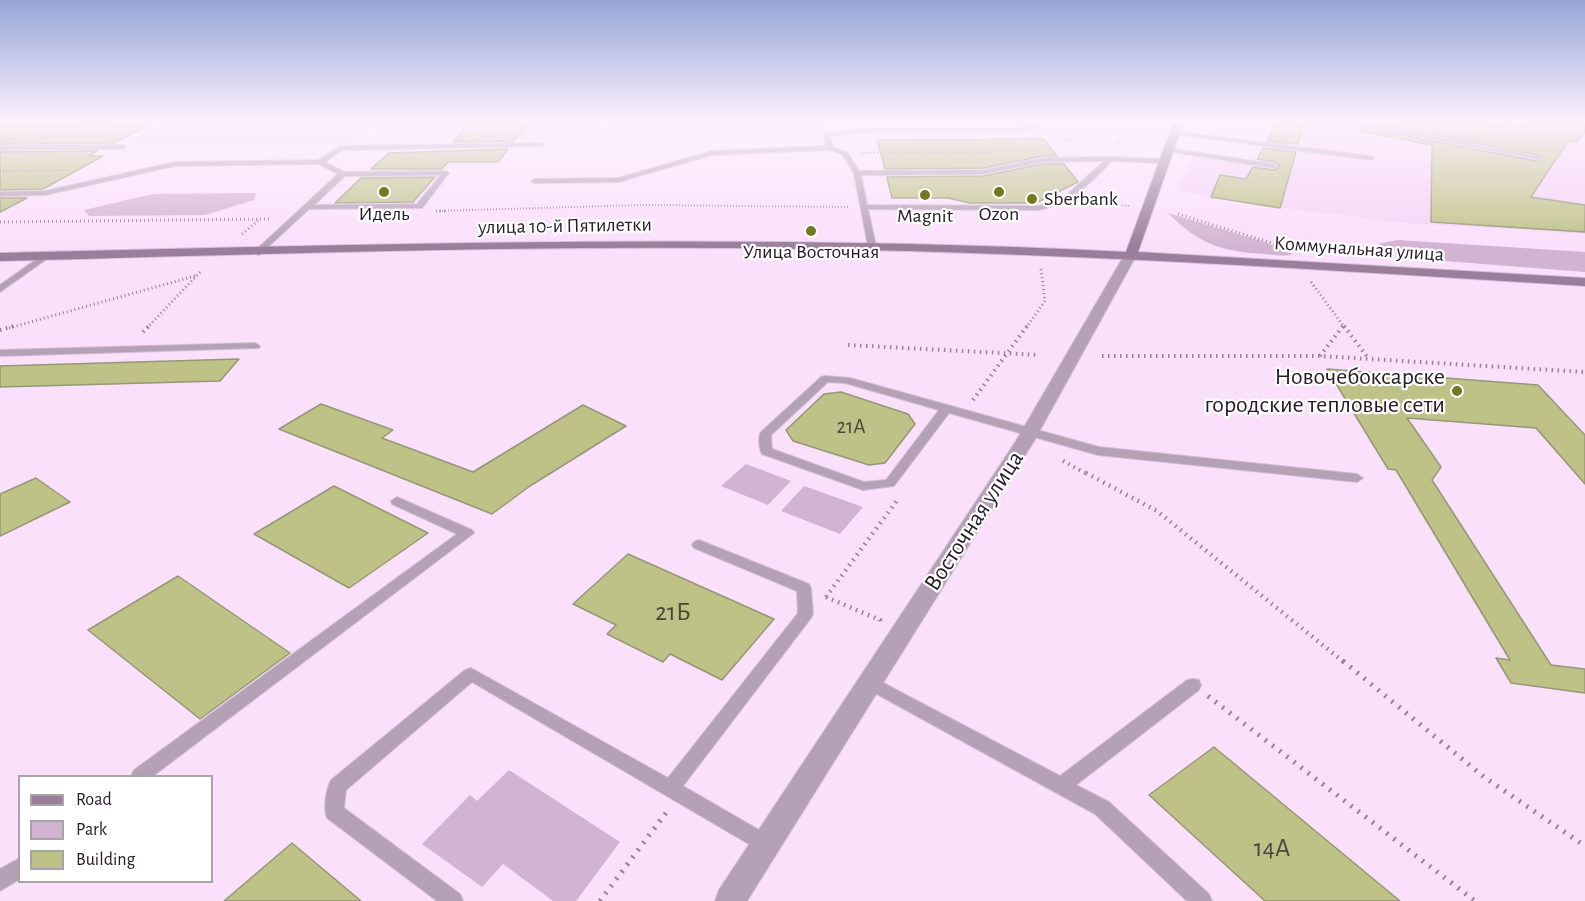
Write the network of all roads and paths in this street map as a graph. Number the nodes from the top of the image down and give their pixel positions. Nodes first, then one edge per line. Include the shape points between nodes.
1 (244, 163) edge
2 (322, 163) edge
3 (677, 163) edge
4 (851, 163) edge
5 (1027, 163) edge
6 (1106, 163) edge
7 (1163, 163) edge
8 (1245, 163) edge
9 (1274, 166) dead end
10 (857, 173) junction
11 (343, 174) junction
12 (535, 181) dead end
13 (0, 194) edge
14 (1070, 198) junction
15 (1129, 206) dead end
16 (307, 207) junction
17 (864, 207) junction
18 (1178, 214) dead end
19 (872, 246) junction
20 (1286, 249) dead end
21 (259, 252) junction
22 (1131, 254) junction
23 (47, 256) junction
24 (0, 257) edge
25 (1040, 261) dead end
26 (208, 266) dead end
27 (195, 276) junction
28 (1307, 276) dead end
29 (1585, 282) edge
30 (0, 289) edge
31 (1343, 326) junction
32 (0, 330) edge
33 (848, 345) dead end
34 (255, 346) dead end
35 (127, 350) junction
36 (0, 353) edge
37 (1007, 353) junction
38 (1038, 355) dead end
39 (1102, 356) dead end
40 (1320, 356) junction
41 (1368, 358) junction
42 (1585, 372) edge
43 (945, 410) junction
44 (962, 414) junction
45 (1027, 437) junction
46 (1357, 478) dead end
47 (904, 491) dead end
48 (397, 501) dead end
49 (699, 545) dead end
50 (826, 597) junction
51 (819, 607) dead end
52 (880, 630) dead end
53 (870, 682) junction
54 (1193, 685) joint
55 (143, 775) edge
56 (1061, 786) junction
57 (675, 791) junction
58 (766, 844) junction
59 (1585, 846) edge
60 (18, 868) edge
61 (0, 881) edge
62 (453, 901) edge
63 (600, 901) edge
64 (730, 901) edge
65 (1202, 901) edge
66 (1475, 901) edge

1 - 13 lane via 175,164 45,193
2 - 11 lane
3 - 12 lane via 618,180
4 - 10 lane
5 - 10 lane via 984,172
6 - 14 lane
7 - 22 main road, Восточная улица
8 - 9 lane
10 - 17 lane
11 - 16 lane
11 - 16 lane via 446,173 419,206
14 - 15 path
14 - 17 lane via 1039,208
16 - 21 lane
17 - 19 lane
18 - 20 path
19 - 21 main road, улица 10-й Пятилетки via 704,244
19 - 22 main road, улица 10-й Пятилетки
21 - 23 main road, улица 10-й Пятилетки
22 - 29 main road, Коммунальная улица
22 - 45 street, Восточная улица
23 - 24 main road, улица 10-й Пятилетки
23 - 30 lane
25 - 37 path via 1045,301
26 - 27 path
27 - 32 path
27 - 35 path
28 - 31 path
31 - 40 path
31 - 41 path
33 - 37 path
34 - 35 lane
35 - 36 lane
37 - 38 path
37 - 44 path
39 - 40 path
40 - 41 path
41 - 42 path
43 - 43 lane via 846,380 825,379 765,434 766,451 863,486 890,483
43 - 44 lane
44 - 45 lane
45 - 46 lane via 1098,451
45 - 53 street, Восточная улица
45 - 59 path via 1156,511 1484,777
47 - 50 path
48 - 55 lane via 467,533
49 - 57 lane via 804,588 807,614
50 - 51 path
50 - 52 path via 880,621
53 - 56 lane
53 - 58 street, Восточная улица
54 - 56 lane
54 - 66 path
56 - 65 lane via 1102,808
57 - 58 lane
57 - 62 lane via 471,674 337,786 334,812
57 - 63 path
58 - 64 street, Восточная улица
60 - 61 lane

